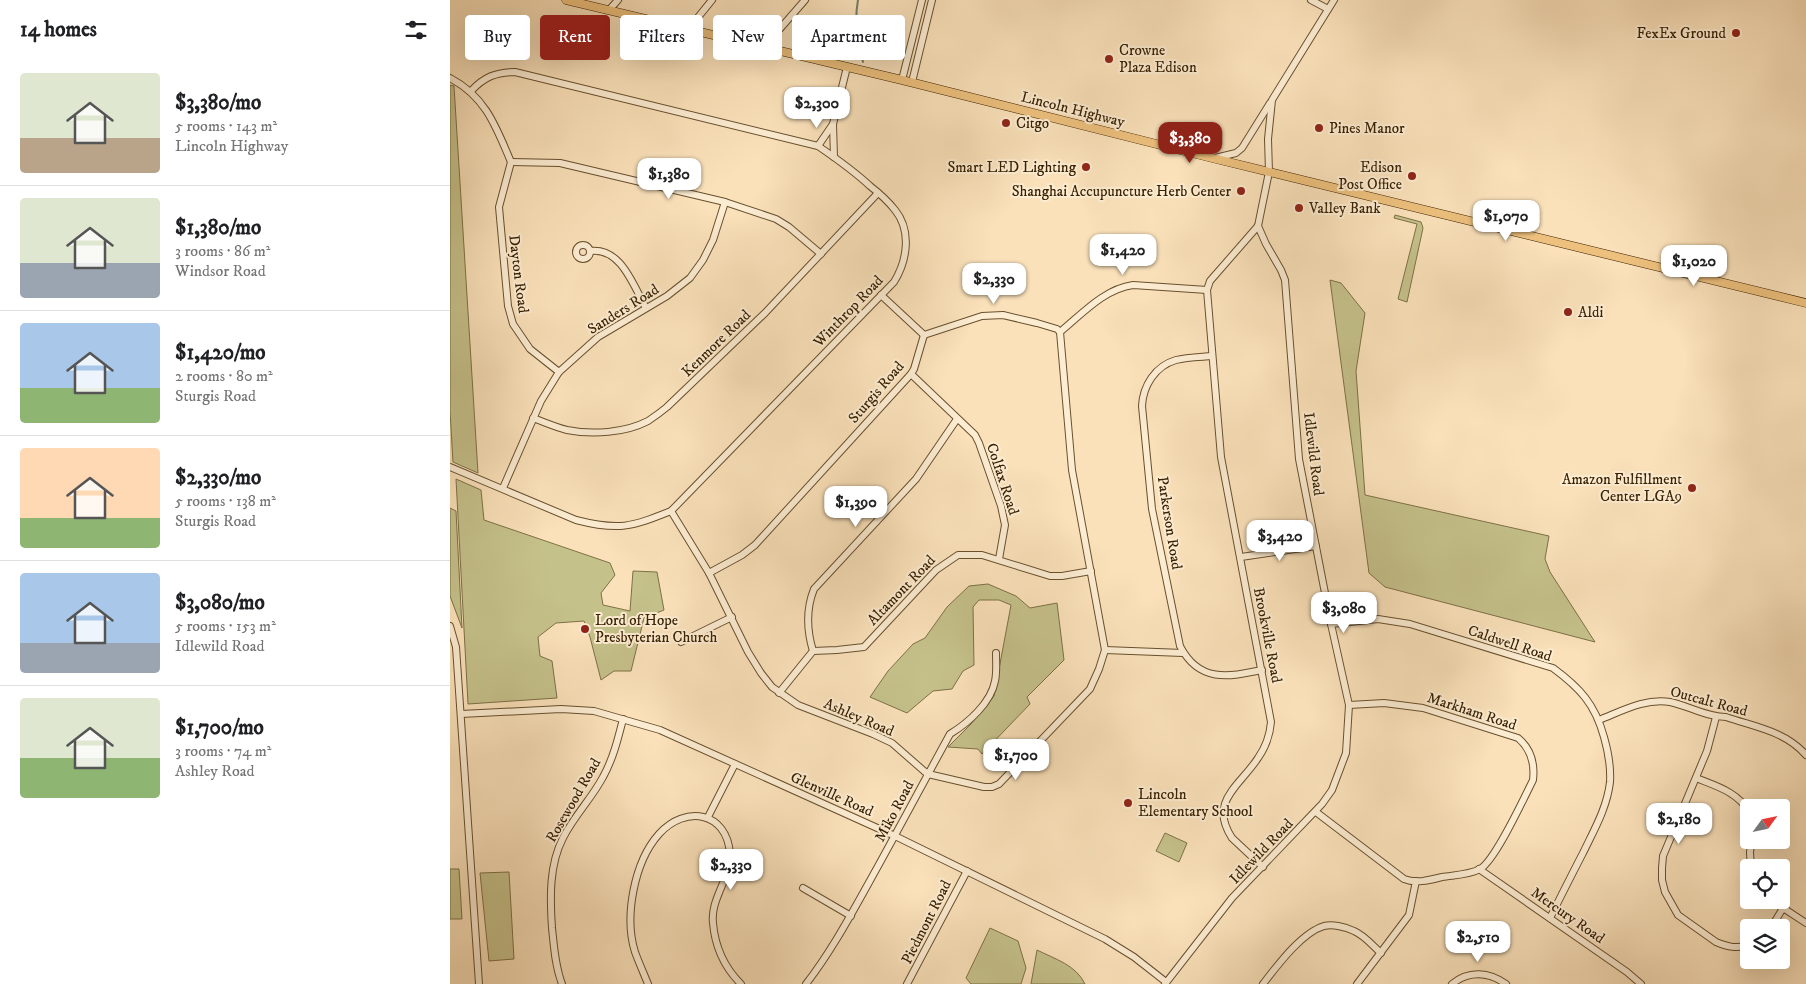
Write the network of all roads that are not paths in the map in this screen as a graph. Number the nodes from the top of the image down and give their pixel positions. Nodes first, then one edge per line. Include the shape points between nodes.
1 (566, 0) edge
2 (618, 0) edge
3 (712, 0) edge
4 (805, 0) edge
5 (922, 0) edge
6 (932, 0) edge
7 (1311, 0) edge
8 (1334, 0) edge
9 (1328, 8) junction
10 (609, 10) junction
11 (630, 15) edge
12 (699, 15) edge
13 (782, 26) edge
14 (782, 51) edge
15 (848, 67) junction
16 (450, 78) edge
17 (902, 80) junction
18 (912, 82) junction
19 (471, 91) junction
20 (1272, 100) junction
21 (833, 124) junction
22 (818, 146) junction
23 (834, 157) junction
24 (1212, 158) junction
25 (511, 162) junction
26 (1269, 172) junction
27 (878, 193) junction
28 (725, 202) junction
29 (1258, 226) junction
30 (590, 251) dead end
31 (822, 254) junction
32 (1207, 290) junction
33 (881, 295) junction
34 (1806, 303) edge
35 (646, 308) junction
36 (1060, 332) junction
37 (924, 335) junction
38 (1212, 356) junction
39 (558, 372) junction
40 (911, 374) junction
41 (533, 418) junction
42 (957, 420) junction
43 (450, 467) edge
44 (503, 488) junction
45 (671, 510) junction
46 (1316, 546) junction
47 (1241, 557) junction
48 (999, 559) junction
49 (1091, 571) junction
50 (710, 573) junction
51 (732, 617) junction
52 (1331, 624) junction
53 (450, 626) edge
54 (681, 642) dead end
55 (1105, 650) junction
56 (813, 651) junction
57 (996, 653) dead end
58 (1183, 653) junction
59 (1262, 670) junction
60 (779, 693) junction
61 (1349, 705) junction
62 (461, 714) junction
63 (1716, 717) junction
64 (623, 719) junction
65 (1600, 720) junction
66 (1806, 755) edge
67 (735, 764) junction
68 (928, 774) junction
69 (1696, 778) junction
70 (1740, 800) edge
71 (1316, 812) junction
72 (708, 818) junction
73 (895, 836) junction
74 (1263, 867) junction
75 (1479, 869) junction
76 (967, 871) junction
77 (1416, 881) junction
78 (803, 888) dead end
79 (1785, 909) edge
80 (850, 916) junction
81 (1550, 918) junction
82 (1806, 922) edge
83 (1740, 947) edge
84 (1381, 953) junction
85 (1166, 983) edge
86 (479, 984) edge
87 (562, 984) edge
88 (648, 984) edge
89 (741, 984) edge
90 (806, 984) edge
91 (907, 984) edge
92 (1263, 984) edge
93 (1357, 984) edge
94 (1452, 984) edge
95 (1506, 984) edge
96 (1641, 984) edge

1 - 10 main road, Lincoln Highway
2 - 10 street
3 - 12 street
4 - 13 street
5 - 17 street
6 - 18 street
7 - 9 street
8 - 9 street
9 - 20 street
10 - 11 main road, Lincoln Highway
14 - 15 main road, Lincoln Highway
15 - 17 main road, Lincoln Highway
15 - 21 street
16 - 19 street
17 - 18 main road, Lincoln Highway
18 - 24 main road, Lincoln Highway
19 - 22 street, Winthrop Road via 481,80 492,75 515,72
19 - 25 street via 491,117
20 - 24 street via 1236,154
20 - 26 street
21 - 22 street
21 - 23 street
22 - 23 street, Winthrop Road
23 - 27 street, Winthrop Road
24 - 26 main road, Lincoln Highway
25 - 28 street via 560,163
25 - 39 street, Dayton Road via 499,207 508,306 513,324 530,349
26 - 29 street
26 - 34 main road, Lincoln Highway
27 - 31 street, Kenmore Road
27 - 33 street, Winthrop Road via 896,211 904,228 906,250 894,282
28 - 31 street via 776,219
28 - 35 street, Sanders Road via 713,240 690,278
29 - 32 street via 1210,281
29 - 46 street, Idlewild Road via 1285,280 1299,459
30 - 35 street via 611,254 620,262
31 - 41 street, Kenmore Road via 765,313 667,407 649,420 607,432 582,432
32 - 36 street via 1126,286 1098,300
32 - 38 street, Brookville Road
33 - 37 street
33 - 45 street, Winthrop Road
35 - 39 street, Sanders Road via 598,337
36 - 37 street via 1002,315 982,316
36 - 49 street, Ashley Road via 1072,470
37 - 40 street, Sturgis Road
38 - 47 street, Brookville Road via 1221,457
38 - 58 street, Parkerson Road via 1176,360 1165,365 1155,373 1142,399 1152,509
39 - 41 street, Sanders Road
40 - 42 street, Colfax Road
40 - 50 street, Sturgis Road via 755,545
41 - 44 street, Sanders Road
42 - 48 street, Colfax Road via 979,443 1001,506 1005,525
42 - 56 street via 916,479 814,589 808,622
43 - 44 street, Winthrop Road
44 - 45 street, Winthrop Road via 576,520 597,525 628,526
45 - 50 street, Ashley Road
46 - 47 street
46 - 52 street, Idlewild Road
47 - 59 street, Brookville Road
48 - 49 street, Altamont Road via 1050,576
48 - 56 street, Altamont Road via 958,555 936,570 864,647
49 - 55 street, Ashley Road
50 - 51 street, Ashley Road
51 - 54 street
51 - 60 street, Ashley Road via 748,652
52 - 61 street, Idlewild Road
52 - 65 street, Caldwell Road via 1378,619 1410,624 1539,663 1553,668 1578,688
53 - 62 street via 456,647
55 - 58 street
55 - 68 street, Ashley Road via 1090,689 999,784 984,787
56 - 60 street
57 - 68 street, Miko Road via 995,681 988,700 950,734
58 - 59 street via 1204,671 1219,676
59 - 74 street, Brookville Road via 1270,730 1258,758 1228,796 1223,814 1232,838
60 - 68 street, Ashley Road via 798,705 892,743
61 - 71 street, Idlewild Road via 1346,753 1332,790
61 - 75 street, Markham Road via 1384,703 1423,708 1518,738 1525,744 1530,752 1533,780 1504,836
62 - 64 street, Glenville Road via 561,709 594,711
62 - 86 street
63 - 65 street, Outcalt Road via 1670,702 1654,701 1640,703
63 - 66 street, Outcalt Road via 1726,717 1786,737
63 - 69 street
64 - 67 street, Glenville Road via 660,730
64 - 87 street, Rosewood Road via 610,763 563,838 554,868 550,902 556,966
65 - 81 street, Caldwell Road via 1610,764 1607,798 1601,817
67 - 72 street
67 - 73 street, Glenville Road
68 - 73 street, Miko Road
69 - 70 street
69 - 83 street via 1663,856 1665,892 1678,915 1716,942
71 - 74 street, Idlewild Road
71 - 77 street via 1404,879
72 - 88 street via 696,815 667,826 653,841 638,872 632,902 632,939
72 - 89 street via 720,827 730,852 728,870 714,905 715,937 718,951
73 - 76 street, Glenville Road
73 - 80 street, Miko Road
74 - 85 street, Idlewild Road via 1232,898
75 - 77 street
75 - 81 street, Mercury Road
76 - 85 street, Glenville Road via 1105,940 1134,957
76 - 91 street, Piedmont Road
77 - 84 street via 1409,915
78 - 80 street
79 - 82 street
80 - 90 street, Miko Road
81 - 96 street, Mercury Road
84 - 92 street via 1356,931 1325,926 1300,942
84 - 93 street
94 - 95 street via 1473,973

